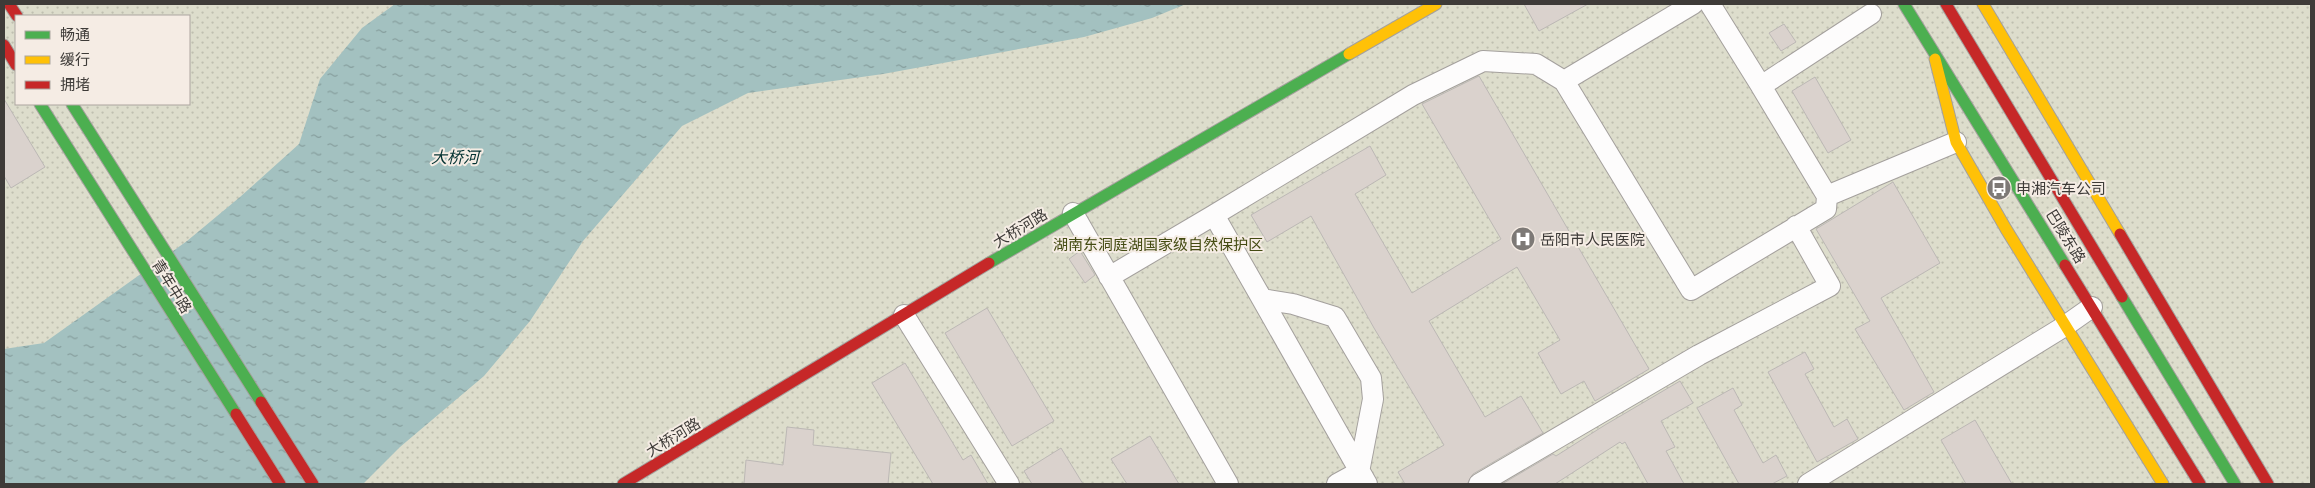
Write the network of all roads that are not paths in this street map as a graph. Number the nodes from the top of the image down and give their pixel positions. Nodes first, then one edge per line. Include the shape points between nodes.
1 (9, 4) edge
2 (1436, 4) edge
3 (1694, 4) edge
4 (1710, 4) edge
5 (1904, 4) edge
6 (1946, 4) edge
7 (1983, 4) edge
8 (1871, 14) dead end
9 (16, 15) edge
10 (4, 45) edge
11 (1931, 45) junction
12 (15, 63) edge
13 (1564, 81) junction
14 (1761, 86) junction
15 (41, 105) edge
16 (73, 105) edge
17 (1956, 142) junction
18 (1827, 196) junction
19 (1073, 213) junction
20 (1214, 215) junction
21 (1796, 226) junction
22 (1109, 277) junction
23 (1262, 299) junction
24 (2092, 307) junction
25 (904, 315) junction
26 (2065, 326) junction
27 (1363, 478) edge
28 (280, 484) edge
29 (313, 484) edge
30 (623, 484) edge
31 (1009, 484) edge
32 (1228, 484) edge
33 (1337, 484) edge
34 (1478, 484) edge
35 (1808, 484) edge
36 (2163, 484) edge
37 (2200, 484) edge
38 (2235, 484) edge
39 (2268, 484) edge

1 - 9 main road
2 - 19 main road, 大桥河路
3 - 13 street
4 - 14 street
5 - 11 main road, 巴陵东路
6 - 38 main road, 巴陵东路
7 - 39 main road
8 - 14 street
10 - 12 main road
11 - 17 main road
11 - 24 main road, 巴陵东路
13 - 20 street via 1536,64 1483,61 1413,95
13 - 21 street via 1692,290
14 - 18 street
15 - 28 main road, 青年中路
16 - 29 main road
17 - 18 street
17 - 26 main road
18 - 21 street via 1826,209
19 - 22 street
19 - 25 main road, 大桥河路
20 - 22 street
20 - 23 street
21 - 34 street via 1830,286 1700,355
22 - 32 street
23 - 27 street
23 - 27 street via 1293,304 1335,317 1371,378 1373,399
24 - 26 street
24 - 37 main road, 巴陵东路
25 - 30 main road, 大桥河路
25 - 31 street
26 - 35 street
26 - 36 main road
27 - 33 street

